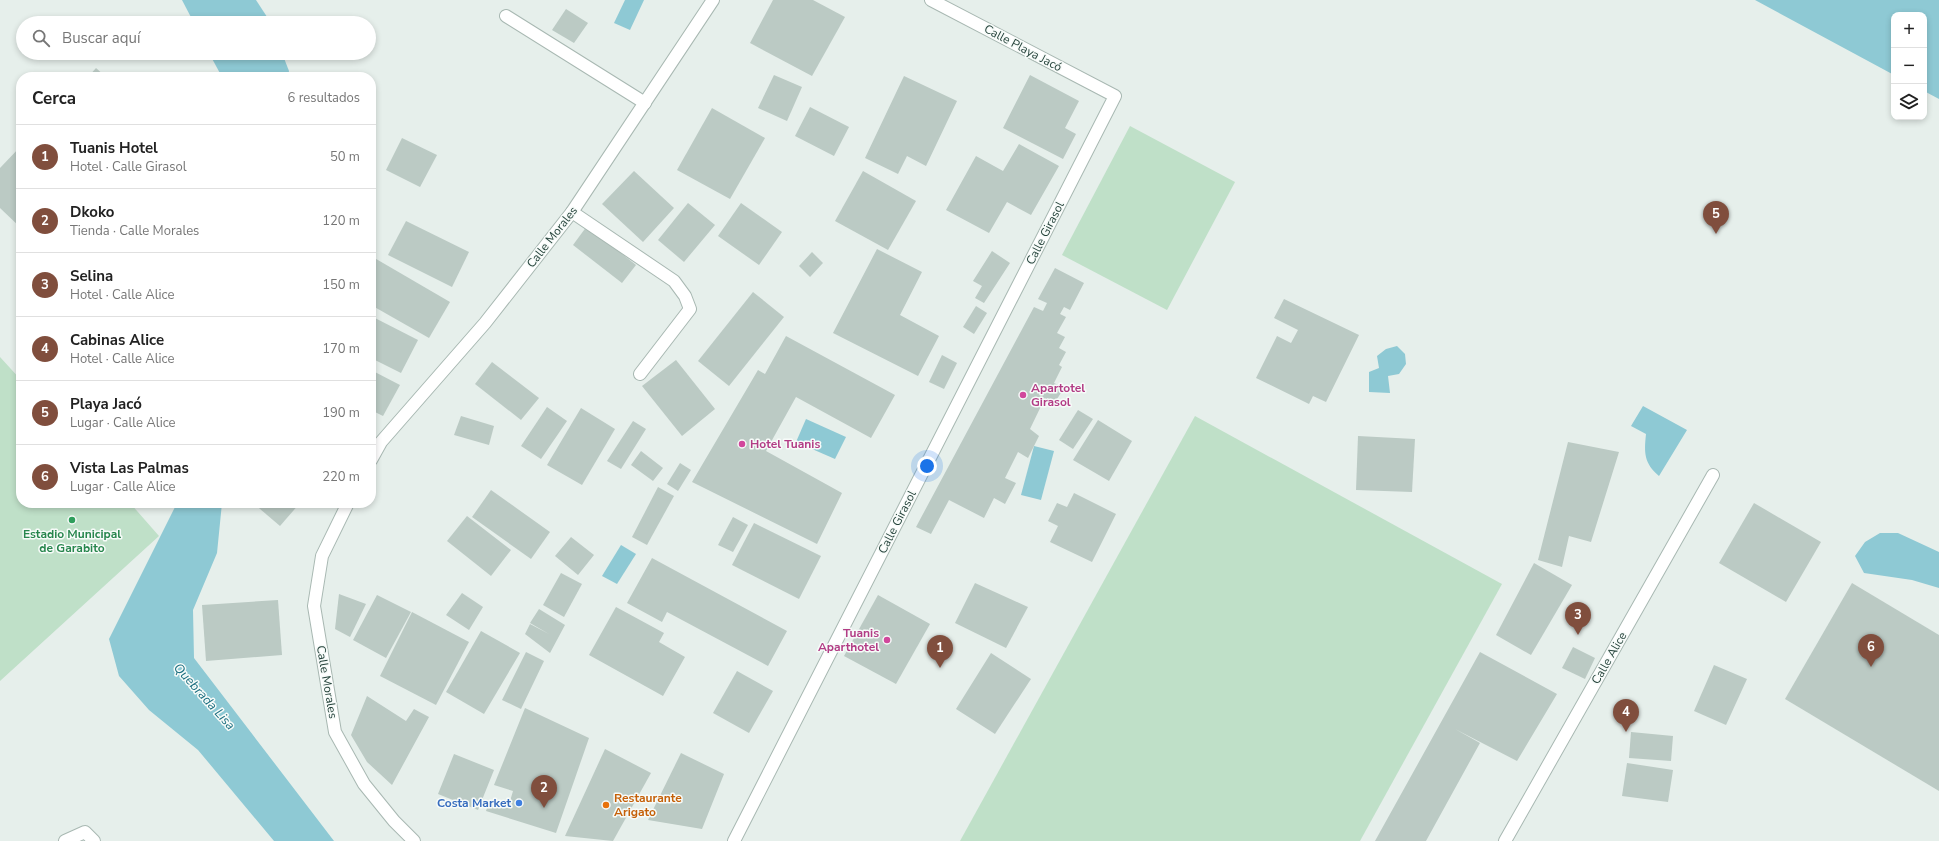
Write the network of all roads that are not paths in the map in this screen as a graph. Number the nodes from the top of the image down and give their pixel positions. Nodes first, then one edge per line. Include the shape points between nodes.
1 (713, 0) edge
2 (931, 0) edge
3 (506, 16) dead end
4 (1115, 96) joint
5 (645, 103) junction
6 (572, 212) junction
7 (640, 374) dead end
8 (376, 451) edge
9 (1713, 475) dead end
10 (346, 508) edge
11 (65, 841) edge
12 (94, 841) edge
13 (414, 841) edge
14 (734, 841) edge
15 (1505, 841) edge

1 - 5 street, Calle Morales
2 - 4 street, Calle Playa Jacó
3 - 5 street
4 - 14 street, Calle Girasol
5 - 6 street, Calle Morales
6 - 7 street via 674,281 685,296 690,308
6 - 8 street, Calle Morales via 485,323 381,442
9 - 15 street, Calle Alice
10 - 13 street, Calle Morales via 322,556 314,606 336,732 364,784
11 - 12 street via 85,832

